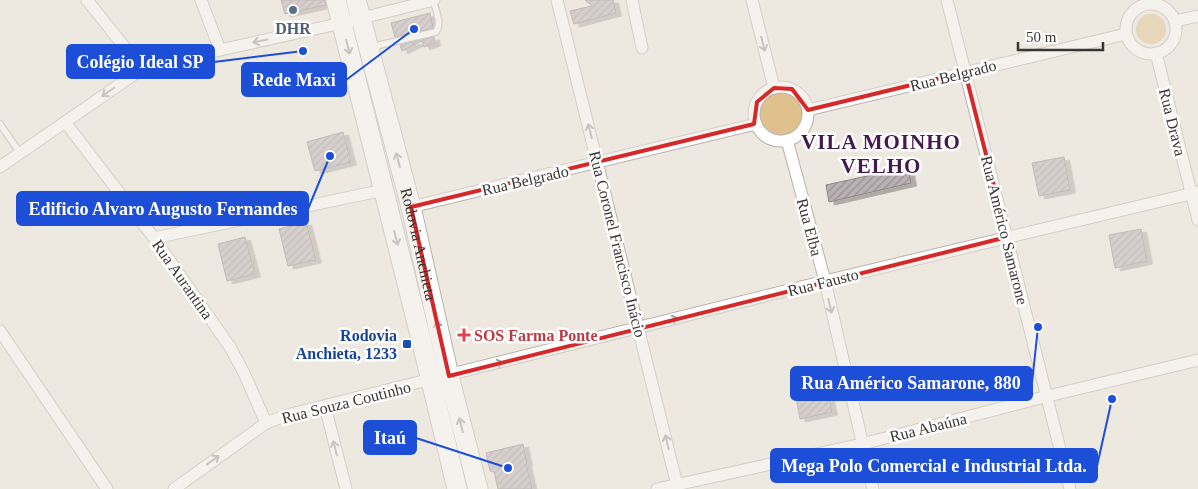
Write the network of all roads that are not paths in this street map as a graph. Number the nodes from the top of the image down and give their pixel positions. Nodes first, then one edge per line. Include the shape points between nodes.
1 (87, 0) edge
2 (200, 0) edge
3 (336, 0) edge
4 (356, 0) edge
5 (434, 0) edge
6 (557, 0) edge
7 (632, 0) edge
8 (752, 0) edge
9 (947, 0) edge
10 (1143, 2) edge
11 (1198, 16) edge
12 (361, 19) junction
13 (1175, 21) junction
14 (342, 23) junction
15 (1126, 34) junction
16 (369, 47) junction
17 (642, 48) dead end
18 (220, 50) junction
19 (1156, 53) junction
20 (142, 69) junction
21 (965, 72) junction
22 (774, 88) junction
23 (808, 110) junction
24 (65, 122) junction
25 (0, 124) edge
26 (756, 124) junction
27 (787, 140) junction
28 (20, 153) junction
29 (598, 163) junction
30 (0, 167) edge
31 (384, 190) junction
32 (1195, 192) edge
33 (411, 208) junction
34 (1198, 220) edge
35 (1007, 237) junction
36 (154, 238) junction
37 (825, 282) junction
38 (640, 328) junction
39 (0, 331) edge
40 (1198, 360) edge
41 (440, 378) junction
42 (1048, 396) junction
43 (325, 406) junction
44 (266, 423) junction
45 (862, 444) junction
46 (678, 487) edge
47 (108, 489) edge
48 (174, 489) edge
49 (346, 489) edge
50 (457, 489) edge
51 (478, 489) edge
52 (657, 489) edge
53 (873, 489) edge
54 (1070, 489) edge

1 - 20 street
2 - 18 street
3 - 14 highway, Rodovia Anchieta
4 - 12 highway, Rodovia Anchieta
5 - 12 street
5 - 16 lane via 439,22 436,32
29 -> 6 street, Rua Coronel Francisco Inácio
7 - 17 street
8 -> 22 street
9 - 21 street, Rua Américo Samarone
10 - 13 street via 1163,7
10 - 15 street via 1129,16
11 - 13 street
12 - 14 street
12 - 16 highway, Rodovia Anchieta
13 - 19 street via 1172,41 1166,49
14 -> 18 street
14 -> 31 highway, Rodovia Anchieta
15 - 19 street via 1137,50
15 - 21 street, Rua Belgrado
33 -> 16 highway, Rodovia Anchieta
18 - 20 street
19 - 32 street, Rua Drava
20 -> 24 street
21 - 23 street, Rua Belgrado
21 - 35 street, Rua Américo Samarone
22 - 23 street via 792,89 800,94
22 - 26 street via 757,102
23 - 27 street via 806,126 794,138
24 - 28 street
24 - 36 street, Rua Aurantina
25 - 28 lane
26 - 27 street via 765,136
26 - 29 street, Rua Belgrado
27 - 37 street, Rua Elba
28 - 30 street
29 - 33 street, Rua Belgrado
29 - 38 street, Rua Coronel Francisco Inácio
31 - 36 street
31 -> 41 highway, Rodovia Anchieta
32 - 34 street, Rua Drava
32 - 35 street, Rua Fausto
41 -> 33 highway, Rodovia Anchieta
35 - 37 street, Rua Fausto
35 - 42 street, Rua Américo Samarone
36 - 44 street, Rua Aurantina via 230,347
38 -> 37 street, Rua Fausto
37 -> 45 street, Rua Elba
41 -> 38 street, Rua Fausto
46 -> 38 street, Rua Coronel Francisco Inácio
39 - 47 street
40 - 42 street, Rua Abaúna
41 - 43 street, Rua Souza Coutinho
41 - 50 highway, Rodovia Anchieta
51 -> 41 highway, Rodovia Anchieta
42 - 45 street, Rua Abaúna
42 - 54 street, Rua Américo Samarone
43 - 44 street, Rua Souza Coutinho
49 -> 43 street
48 -> 44 street, Rua Souza Coutinho
45 - 46 street, Rua Abaúna
45 - 53 street, Rua Elba
46 - 52 street, Rua Abaúna

